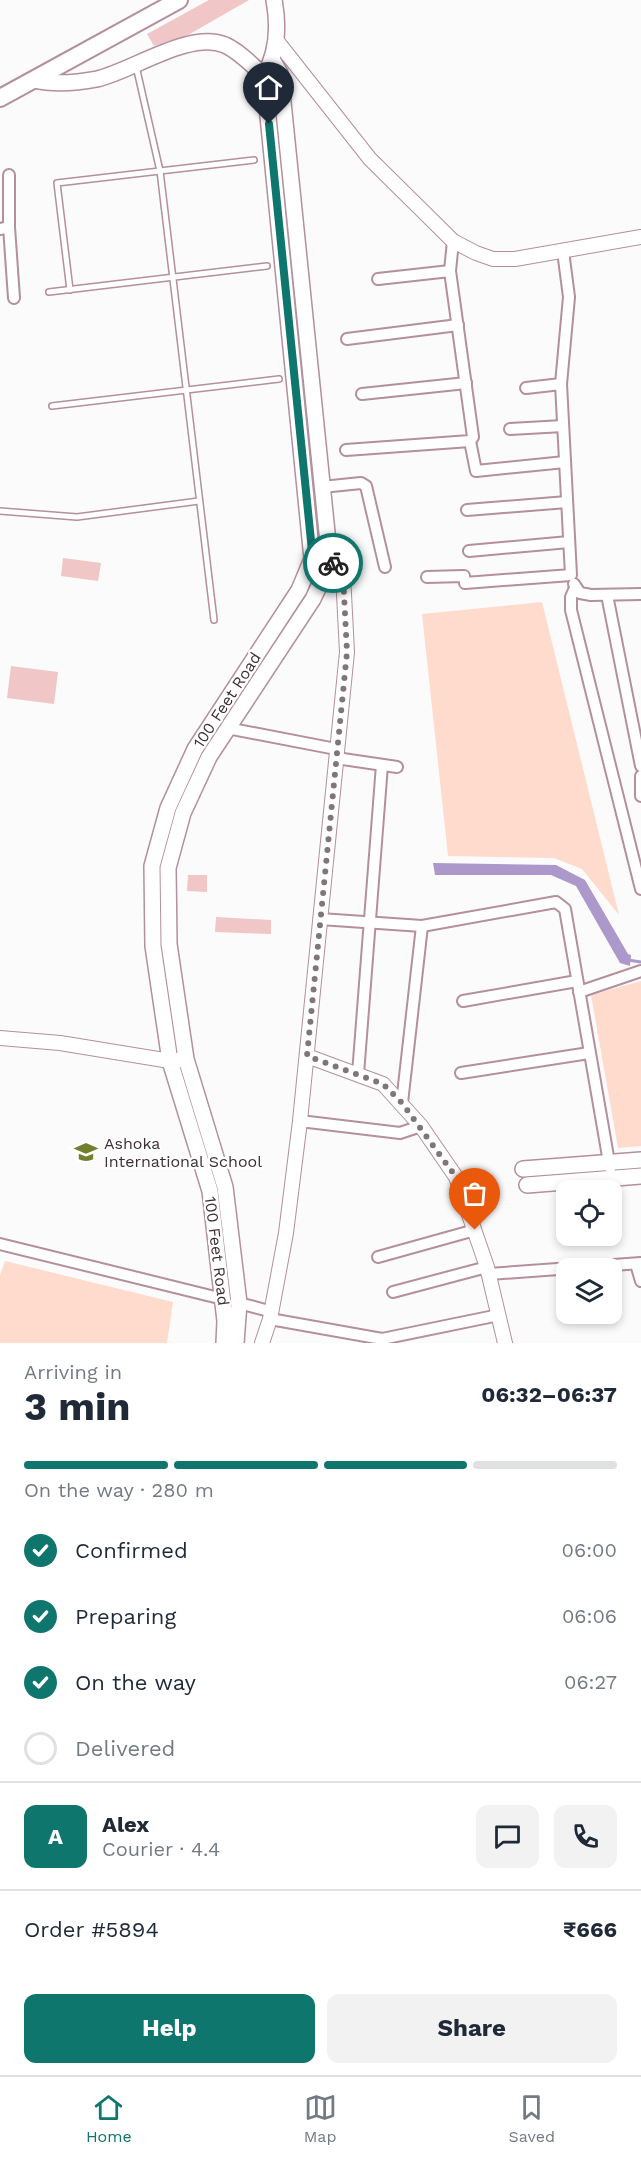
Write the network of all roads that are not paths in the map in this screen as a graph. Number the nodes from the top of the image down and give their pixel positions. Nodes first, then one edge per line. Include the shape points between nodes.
1 (179, 0) edge
2 (274, 0) edge
3 (277, 41) junction
4 (136, 64) junction
5 (277, 67) junction
6 (264, 76) junction
7 (34, 80) junction
8 (0, 98) edge
9 (254, 160) dead end
10 (160, 171) junction
11 (9, 175) dead end
12 (4, 228) edge
13 (641, 237) edge
14 (453, 240) junction
15 (562, 251) junction
16 (267, 266) dead end
17 (450, 271) junction
18 (172, 278) junction
19 (378, 279) dead end
20 (70, 290) junction
21 (49, 292) dead end
22 (14, 298) dead end
23 (458, 325) junction
24 (347, 339) dead end
25 (279, 379) dead end
26 (466, 383) junction
27 (561, 384) junction
28 (526, 388) dead end
29 (186, 390) junction
30 (362, 394) dead end
31 (52, 406) dead end
32 (563, 426) junction
33 (510, 429) dead end
34 (470, 441) junction
35 (346, 450) dead end
36 (565, 462) junction
37 (322, 487) junction
38 (199, 501) junction
39 (567, 502) junction
40 (467, 510) dead end
41 (0, 512) edge
42 (569, 542) junction
43 (312, 551) junction
44 (469, 551) dead end
45 (328, 557) junction
46 (385, 567) dead end
47 (571, 575) junction
48 (428, 577) dead end
49 (575, 588) junction
50 (641, 594) edge
51 (607, 595) junction
52 (213, 620) dead end
53 (227, 728) junction
54 (336, 754) junction
55 (382, 765) junction
56 (641, 766) edge
57 (397, 767) dead end
58 (641, 776) edge
59 (641, 796) edge
60 (641, 889) edge
61 (321, 919) junction
62 (372, 921) junction
63 (422, 926) junction
64 (641, 970) edge
65 (578, 987) junction
66 (463, 1000) dead end
67 (0, 1038) edge
68 (589, 1053) junction
69 (307, 1056) junction
70 (186, 1059) junction
71 (170, 1061) junction
72 (461, 1073) dead end
73 (358, 1074) junction
74 (402, 1103) junction
75 (300, 1121) junction
76 (421, 1126) junction
77 (641, 1160) edge
78 (609, 1162) junction
79 (523, 1169) dead end
80 (641, 1176) edge
81 (612, 1179) junction
82 (527, 1185) dead end
83 (475, 1230) junction
84 (0, 1244) edge
85 (378, 1257) dead end
86 (638, 1263) edge
87 (488, 1271) junction
88 (641, 1281) edge
89 (393, 1292) dead end
90 (223, 1299) junction
91 (239, 1303) junction
92 (270, 1315) junction
93 (499, 1316) junction
94 (224, 1343) edge
95 (236, 1343) edge
96 (262, 1343) edge
97 (506, 1343) edge

1 - 7 main road
2 - 3 main road, 100 Feet Road
3 - 5 main road, 100 Feet Road
3 - 14 street via 370,159
4 - 6 main road via 180,47 209,42 223,44 241,54
4 - 7 main road via 99,78 54,85
4 - 10 lane
5 - 6 main road, 100 Feet Road
5 - 37 main road, 100 Feet Road
6 - 43 main road, 100 Feet Road
7 - 8 main road
9 - 10 lane
10 - 18 lane
10 - 20 lane via 57,183
11 - 12 street
12 - 22 street
13 - 15 street
14 - 15 street via 493,259
14 - 17 street
15 - 27 street via 569,297
16 - 18 lane
17 - 19 street
17 - 23 street
18 - 20 lane
18 - 29 lane
20 - 21 lane
23 - 24 street
23 - 26 street
25 - 29 lane
26 - 30 street
26 - 34 street via 474,434
27 - 28 street
27 - 32 street
29 - 31 lane
29 - 38 lane
32 - 33 street
32 - 36 street
34 - 35 street
34 - 36 street via 476,471
36 - 39 street
37 - 45 main road, 100 Feet Road
37 - 46 street via 361,483 366,486
38 - 41 lane via 77,517
38 - 52 lane
39 - 40 street
39 - 42 street
42 - 44 street
42 - 47 street
43 - 45 street
43 - 71 main road, 100 Feet Road via 310,567 299,590 195,749 168,808 157,847 152,866 153,946
45 - 53 main road, 100 Feet Road via 318,590
45 - 54 street via 343,575 346,641
47 - 48 street via 465,583 464,576
47 - 49 street
49 - 51 street via 580,593
49 - 60 street via 571,610
50 - 51 street
51 - 56 street
53 - 54 street
53 - 70 main road, 100 Feet Road via 183,813 168,868 169,944
54 - 55 street
54 - 61 street
55 - 57 street
55 - 62 street
58 - 59 street
61 - 62 street
61 - 69 street
62 - 63 street
62 - 73 street
63 - 65 street via 556,902 565,909
63 - 74 street
64 - 65 street
65 - 66 street
65 - 68 street
67 - 71 street via 60,1043
68 - 72 street
68 - 78 street
69 - 73 street
69 - 75 street
70 - 71 street
70 - 91 main road, 100 Feet Road via 225,1188
71 - 90 main road, 100 Feet Road via 210,1191
73 - 74 street via 383,1084
74 - 76 street
75 - 76 street via 400,1133
75 - 92 street via 286,1233
76 - 83 street via 456,1177
77 - 78 main road
78 - 79 main road
78 - 81 street
80 - 81 main road
81 - 82 main road
83 - 85 street
83 - 87 street
84 - 90 street
86 - 87 street
86 - 88 street
87 - 89 street
87 - 93 street
90 - 94 main road, 100 Feet Road
91 - 92 street
91 - 95 main road, 100 Feet Road
92 - 93 street via 382,1339
92 - 96 street
93 - 97 street

